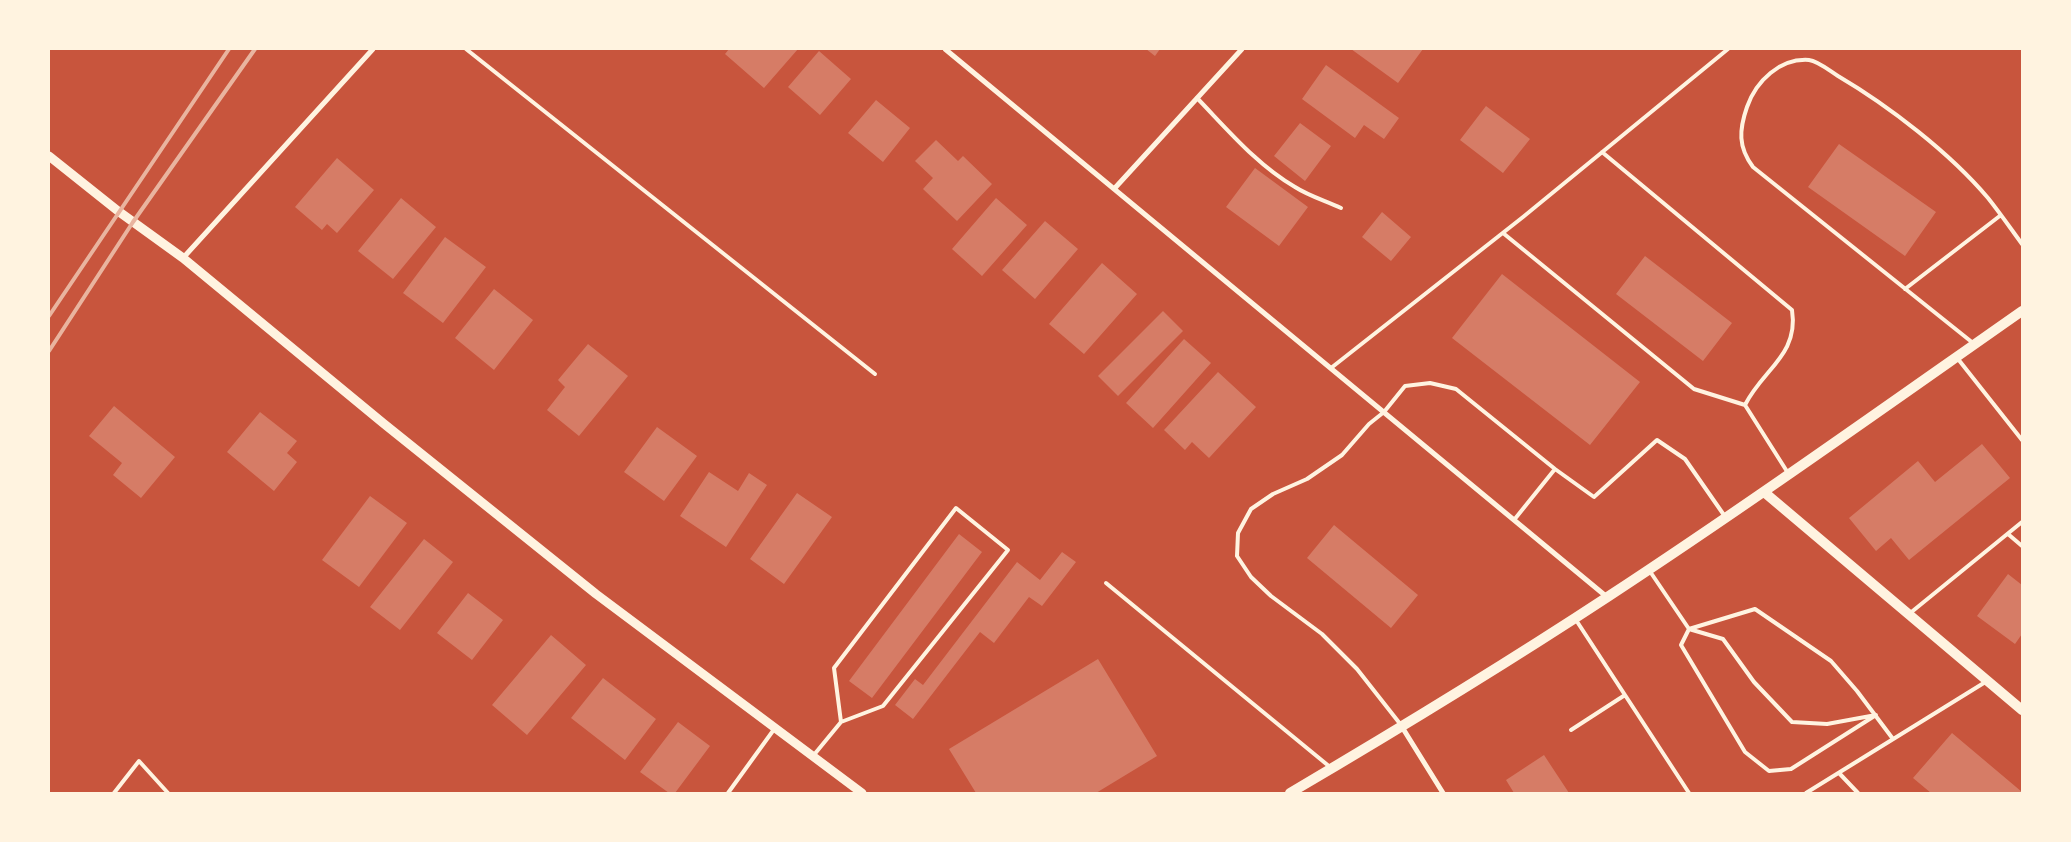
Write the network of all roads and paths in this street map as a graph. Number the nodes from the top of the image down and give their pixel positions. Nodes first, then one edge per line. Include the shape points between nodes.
1 (373, 49) edge
2 (466, 49) edge
3 (945, 49) edge
4 (1242, 49) edge
5 (1728, 49) edge
6 (1197, 98) junction
7 (1602, 152) junction
8 (49, 156) edge
9 (1114, 189) junction
10 (1341, 208) dead end
11 (2001, 215) junction
12 (1503, 233) junction
13 (2022, 244) edge
14 (183, 258) junction
15 (1905, 289) junction
16 (2022, 311) edge
17 (1975, 344) junction
18 (1956, 357) junction
19 (1331, 368) junction
20 (875, 374) dead end
21 (1745, 405) junction
22 (1384, 412) junction
23 (2022, 440) edge
24 (1555, 470) junction
25 (1789, 474) junction
26 (1764, 492) junction
27 (1726, 518) junction
28 (1514, 520) junction
29 (2022, 522) edge
30 (2008, 534) junction
31 (2022, 546) edge
32 (1649, 569) junction
33 (1106, 583) dead end
34 (1608, 597) junction
35 (1909, 614) junction
36 (1575, 618) junction
37 (1689, 629) junction
38 (1987, 681) junction
39 (1625, 695) junction
40 (2022, 710) edge
41 (1876, 715) junction
42 (841, 722) junction
43 (1402, 727) junction
44 (775, 728) junction
45 (1571, 730) dead end
46 (1893, 739) junction
47 (812, 756) junction
48 (1332, 768) junction
49 (1839, 773) junction
50 (114, 793) edge
51 (168, 793) edge
52 (728, 793) edge
53 (860, 793) edge
54 (1290, 793) edge
55 (1443, 793) edge
56 (1689, 793) edge
57 (1806, 793) edge
58 (1858, 793) edge

1 - 14 street
2 - 20 lane
3 - 9 street
4 - 6 street
5 - 7 lane
6 - 9 street
6 - 10 lane via 1279,176
7 - 12 lane
7 - 21 lane via 1792,310 1795,326 1786,349 1752,391
8 - 14 street
9 - 19 street
11 - 13 lane
11 - 15 lane
11 - 15 lane via 1963,171 1868,94 1811,60 1789,61 1775,68 1748,102 1741,123 1740,142 1744,156 1753,167
12 - 19 lane
12 - 21 lane via 1694,389
14 - 44 street via 596,594
15 - 17 lane
16 - 17 main road
17 - 18 main road
18 - 23 lane
18 - 25 main road
19 - 22 street
21 - 25 lane
22 - 24 lane via 1405,386 1430,383 1456,389
22 - 28 street
22 - 43 lane via 1342,455 1307,479 1272,494 1251,509 1238,533 1237,556 1264,590 1322,634 1357,668
24 - 27 lane via 1594,497 1657,440 1685,459
24 - 28 lane
25 - 26 main road
26 - 27 main road
26 - 35 main road
27 - 32 main road
28 - 34 street
29 - 30 lane
30 - 31 lane
30 - 35 lane
32 - 34 main road
32 - 37 lane
33 - 48 lane
34 - 36 main road
35 - 38 main road
36 - 39 lane
36 - 43 main road
37 - 41 lane via 1723,638 1754,682 1792,722 1827,724
37 - 41 lane via 1755,609 1831,661
37 - 41 lane via 1681,645 1745,752 1769,771 1791,769
38 - 40 main road
38 - 46 lane
39 - 45 lane
39 - 56 lane
41 - 46 lane
42 - 42 lane via 883,706 1008,550 956,508 834,668
42 - 47 lane
43 - 48 main road
43 - 55 street
44 - 47 street
44 - 52 lane
46 - 49 lane
47 - 53 street
48 - 54 main road
49 - 57 lane
49 - 58 lane
50 - 51 lane via 139,761

